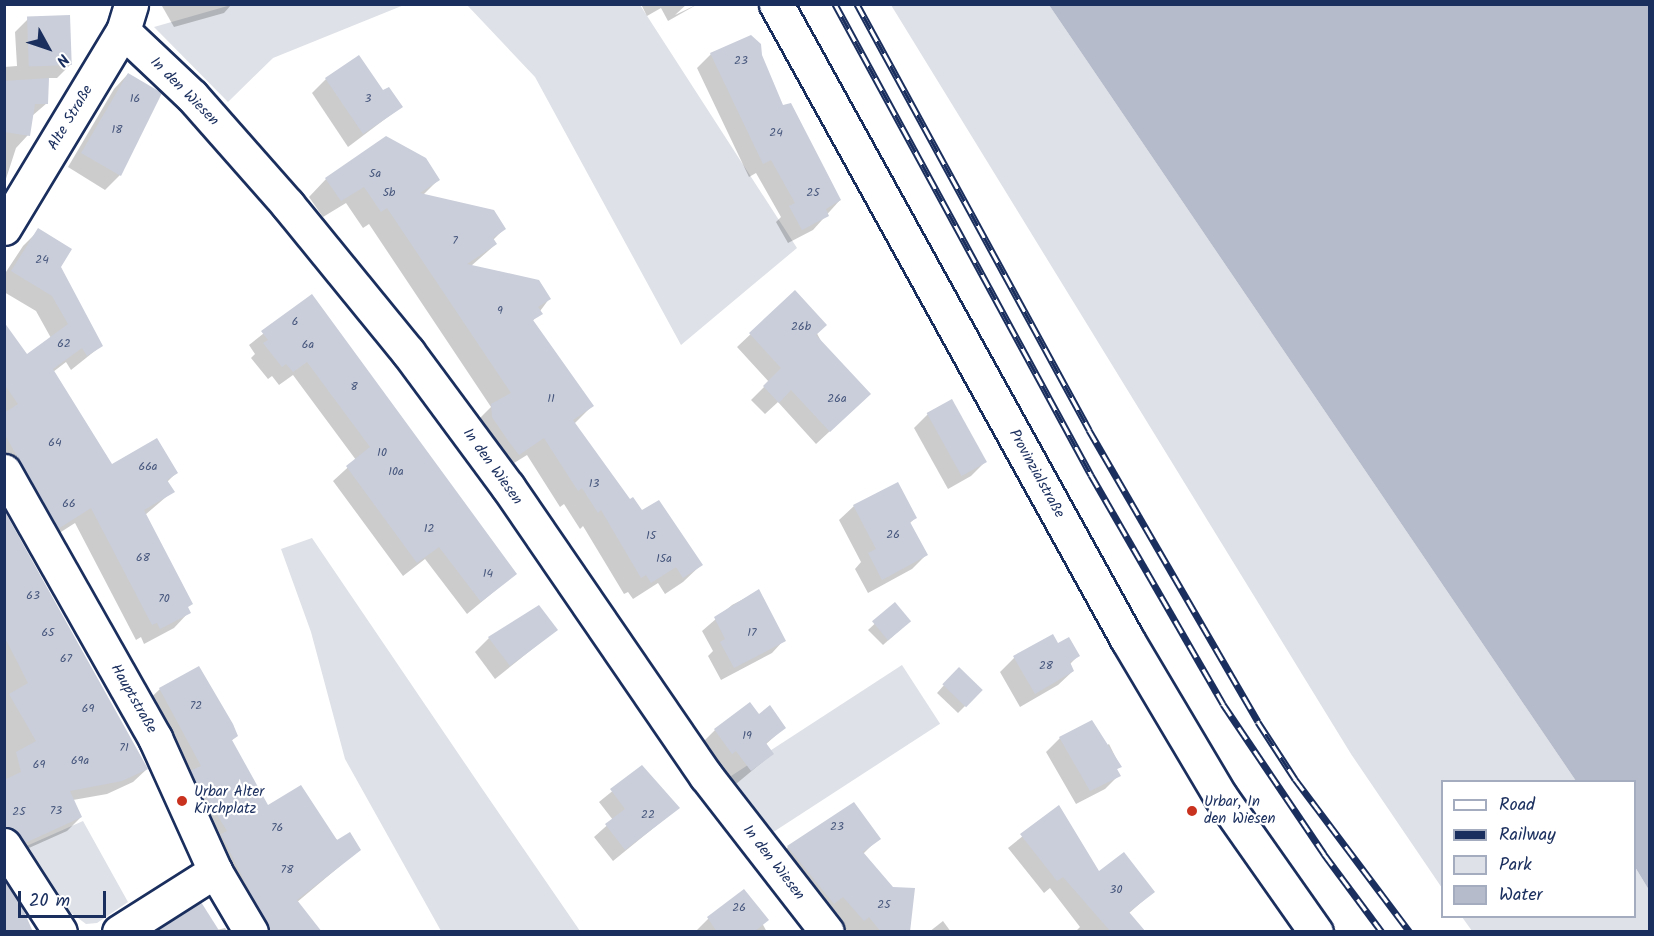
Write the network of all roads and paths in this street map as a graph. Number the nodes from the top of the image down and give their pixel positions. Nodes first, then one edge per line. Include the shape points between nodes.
1 (777, 4) edge
2 (127, 18) edge
3 (4, 228) edge
4 (4, 471) edge
5 (4, 845) edge
6 (215, 871) junction
7 (60, 932) edge
8 (118, 932) edge
9 (251, 932) edge
10 (827, 932) edge
11 (1316, 932) edge

1 - 11 street, Provinzialstraße via 1127,639 1221,797
2 - 3 street, Alte Straße
2 - 10 street, In den Wiesen via 408,352 508,488 705,776
4 - 6 street, Hauptstraße via 156,738
5 - 7 street
6 - 8 street
6 - 9 street, Hauptstraße

